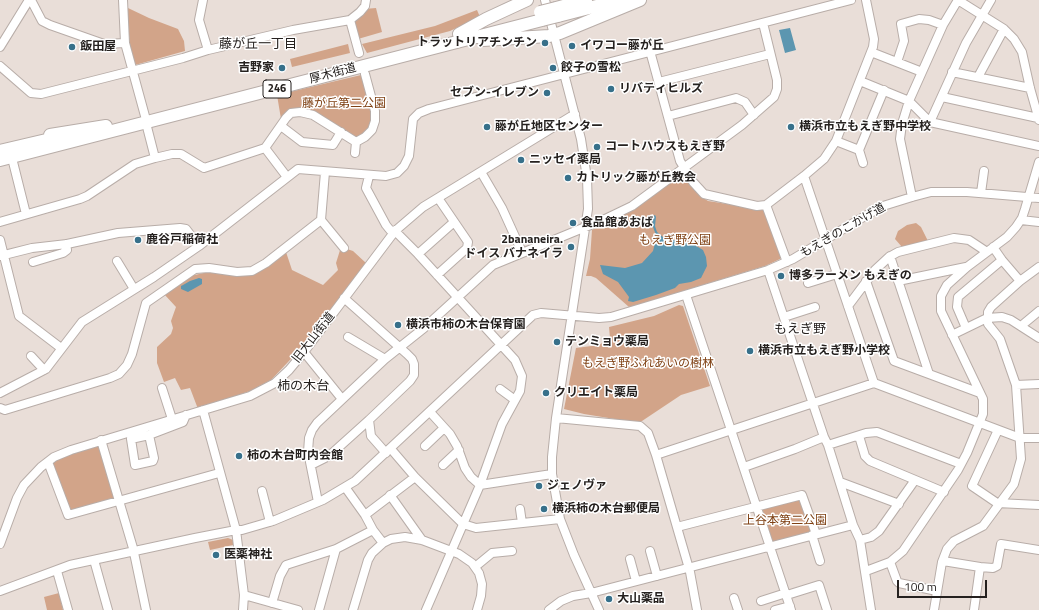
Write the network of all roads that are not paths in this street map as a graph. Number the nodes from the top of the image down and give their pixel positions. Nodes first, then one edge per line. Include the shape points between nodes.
1 (30, 0) edge
2 (123, 0) edge
3 (203, 0) edge
4 (366, 0) edge
5 (527, 0) edge
6 (545, 0) edge
7 (586, 0) edge
8 (620, 0) edge
9 (640, 0) edge
10 (851, 0) edge
11 (866, 0) edge
12 (958, 0) edge
13 (991, 0) edge
14 (557, 12) junction
15 (981, 15) junction
16 (350, 20) junction
17 (763, 23) junction
18 (943, 25) junction
19 (1004, 29) junction
20 (554, 35) junction
21 (461, 37) junction
22 (125, 43) junction
23 (0, 47) edge
24 (208, 50) junction
25 (650, 51) junction
26 (871, 52) junction
27 (359, 53) dead end
28 (770, 54) junction
29 (897, 62) junction
30 (0, 66) edge
31 (132, 71) junction
32 (922, 72) junction
33 (952, 72) junction
34 (365, 74) dead end
35 (565, 74) junction
36 (978, 77) junction
37 (860, 80) junction
38 (659, 82) junction
39 (1030, 88) junction
40 (884, 90) junction
41 (942, 97) junction
42 (910, 101) junction
43 (575, 114) junction
44 (754, 115) junction
45 (668, 116) junction
46 (1039, 119) edge
47 (145, 120) junction
48 (930, 122) junction
49 (106, 126) junction
50 (281, 126) junction
51 (341, 132) junction
52 (836, 141) junction
53 (356, 142) junction
54 (0, 145) edge
55 (1039, 146) edge
56 (265, 148) junction
57 (859, 150) junction
58 (0, 151) edge
59 (355, 153) dead end
60 (155, 158) junction
61 (4, 160) edge
62 (863, 162) dead end
63 (1039, 162) edge
64 (685, 167) junction
65 (984, 171) dead end
66 (325, 172) junction
67 (481, 172) junction
68 (369, 176) junction
69 (804, 176) junction
70 (287, 177) junction
71 (982, 193) junction
72 (912, 196) junction
73 (438, 198) junction
74 (1029, 198) junction
75 (1039, 198) edge
76 (766, 205) junction
77 (26, 214) junction
78 (321, 220) junction
79 (1020, 220) junction
80 (0, 222) edge
81 (454, 222) junction
82 (1039, 222) edge
83 (586, 226) junction
84 (395, 231) junction
85 (826, 239) junction
86 (0, 240) edge
87 (66, 244) junction
88 (199, 246) junction
89 (344, 248) dead end
90 (990, 249) junction
91 (522, 252) junction
92 (418, 254) junction
93 (2, 255) edge
94 (890, 256) junction
95 (1002, 260) junction
96 (33, 262) dead end
97 (787, 262) junction
98 (120, 263) dead end
99 (967, 267) junction
100 (1039, 267) edge
101 (768, 270) junction
102 (837, 274) junction
103 (437, 275) junction
104 (866, 281) junction
105 (898, 281) junction
106 (1020, 281) junction
107 (808, 283) dead end
108 (134, 289) junction
109 (686, 295) junction
110 (458, 297) junction
111 (344, 298) junction
112 (848, 306) junction
113 (815, 307) dead end
114 (1039, 311) edge
115 (572, 316) junction
116 (784, 317) junction
117 (987, 318) junction
118 (1021, 326) junction
119 (966, 328) junction
120 (952, 335) junction
121 (348, 338) dead end
122 (1039, 338) edge
123 (501, 344) junction
124 (399, 347) junction
125 (61, 348) junction
126 (304, 352) junction
127 (31, 356) dead end
128 (385, 359) junction
129 (44, 370) junction
130 (929, 374) junction
131 (874, 383) junction
132 (1039, 384) edge
133 (1016, 385) junction
134 (500, 389) dead end
135 (162, 392) dead end
136 (0, 393) edge
137 (980, 393) junction
138 (342, 399) junction
139 (515, 400) junction
140 (814, 402) junction
141 (0, 408) edge
142 (203, 410) junction
143 (430, 412) junction
144 (186, 415) junction
145 (556, 418) junction
146 (172, 419) junction
147 (369, 420) junction
148 (980, 423) junction
149 (444, 428) junction
150 (998, 430) junction
151 (731, 431) junction
152 (149, 435) dead end
153 (859, 436) junction
154 (824, 437) junction
155 (1020, 438) junction
156 (1039, 438) edge
157 (101, 440) junction
158 (828, 445) junction
159 (425, 446) dead end
160 (459, 450) junction
161 (388, 451) junction
162 (656, 455) junction
163 (48, 462) junction
164 (961, 464) junction
165 (311, 465) junction
166 (443, 465) dead end
167 (744, 467) junction
168 (219, 473) junction
169 (552, 474) junction
170 (415, 477) junction
171 (915, 480) junction
172 (840, 482) junction
173 (480, 485) junction
174 (346, 487) junction
175 (262, 491) dead end
176 (944, 492) junction
177 (390, 495) junction
178 (119, 501) junction
179 (318, 502) junction
180 (1000, 503) junction
181 (899, 504) junction
182 (1039, 505) edge
183 (758, 507) junction
184 (520, 509) dead end
185 (365, 515) junction
186 (560, 519) junction
187 (270, 522) junction
188 (522, 523) junction
189 (463, 524) junction
190 (853, 525) junction
191 (677, 527) junction
192 (236, 530) junction
193 (373, 530) junction
194 (814, 535) junction
195 (422, 540) junction
196 (860, 540) junction
197 (383, 543) junction
198 (0, 544) edge
199 (770, 546) junction
200 (336, 550) junction
201 (1039, 550) edge
202 (133, 551) junction
203 (451, 551) junction
204 (512, 551) dead end
205 (650, 552) dead end
206 (94, 560) junction
207 (631, 560) dead end
208 (820, 561) dead end
209 (943, 561) junction
210 (890, 562) junction
211 (980, 566) junction
212 (475, 567) junction
213 (688, 567) junction
214 (57, 571) junction
215 (866, 571) junction
216 (657, 576) junction
217 (636, 581) junction
218 (0, 591) edge
219 (937, 591) junction
220 (592, 593) junction
221 (787, 594) junction
222 (244, 595) junction
223 (733, 598) dead end
224 (761, 601) dead end
225 (272, 603) junction
226 (791, 608) edge
227 (68, 610) edge
228 (108, 610) edge
229 (146, 610) edge
230 (243, 610) edge
231 (298, 610) edge
232 (318, 610) edge
233 (353, 610) edge
234 (426, 610) edge
235 (477, 610) edge
236 (550, 610) edge
237 (599, 610) edge
238 (697, 610) edge
239 (738, 610) edge
240 (775, 610) edge
241 (827, 610) edge
242 (871, 610) edge
243 (934, 610) edge
244 (974, 610) edge

1 - 22 street via 42,21 50,25 104,44
1 - 23 street
2 - 22 street
3 - 24 street via 199,20
4 - 16 street via 360,12
5 - 21 highway via 486,19
6 - 20 street
7 - 14 highway, 厚木街道 / 246
8 - 14 highway, 厚木街道 / 246
9 - 20 highway
10 - 17 street
11 - 26 street via 874,39
12 - 15 street
12 - 18 street
13 - 15 street
14 - 21 highway, 厚木街道 / 246, bridge
15 - 19 street
15 - 33 street
16 - 24 street
16 - 27 street
17 - 25 street
17 - 28 street
18 - 29 street via 919,19 901,24 904,41
18 - 32 street
19 - 36 street
19 - 39 street via 1014,38 1022,52
20 - 21 highway via 488,40
20 - 35 street
21 - 47 highway, 厚木街道 / 246
22 - 31 street
24 - 31 street
25 - 35 street
25 - 38 street
26 - 29 street
26 - 37 street
28 - 38 street
28 - 44 street via 777,89 774,97
29 - 32 street
30 - 31 street via 31,94 41,94
31 - 47 street
32 - 42 street
33 - 36 street
33 - 41 street
34 - 53 street via 375,111 375,121 372,130
35 - 43 street
35 - 68 street via 428,109 414,120 409,156 404,166 396,173 386,176
36 - 39 street
37 - 40 street
37 - 52 street
38 - 45 street
39 - 46 street
40 - 42 street
40 - 57 street
41 - 46 street
41 - 48 street
42 - 48 street
42 - 72 street via 900,139
43 - 67 street, 旧大山街道
43 - 83 street via 588,178
44 - 45 street via 745,102 736,98
44 - 64 street
45 - 64 street via 680,161
47 - 49 highway, 厚木街道 / 246
47 - 60 street
47 - 61 highway, 厚木街道 / 246
48 - 55 street
49 - 54 highway, 246
49 - 58 highway, 厚木街道 / 246
50 - 51 street via 291,113 300,112 313,115
50 - 51 street via 302,142 333,145
50 - 56 street
51 - 53 street
52 - 57 street
52 - 69 street via 824,160
53 - 59 street
56 - 60 street via 204,168 181,154
56 - 70 street
57 - 62 street
60 - 77 street via 135,164 87,196
61 - 77 street
63 - 74 street
64 - 76 street via 693,182 704,194 757,206
64 - 83 street via 632,206
65 - 71 street
66 - 68 street via 354,170
66 - 70 street via 298,169
66 - 78 street
67 - 73 street, 旧大山街道
67 - 91 street via 502,208
68 - 84 street via 366,188 386,225
69 - 76 street
69 - 85 street
70 - 88 street
71 - 72 street, もえぎのこかげ道 via 938,192
71 - 74 street, もえぎのこかげ道
72 - 85 street, もえぎのこかげ道 via 883,206
73 - 81 street
73 - 84 street, 旧大山街道
74 - 75 street, もえぎのこかげ道
74 - 79 street
76 - 97 street
77 - 80 street
78 - 89 street
78 - 141 street via 252,271 194,269 146,304 132,354 119,374 5,410
79 - 82 street
79 - 90 street via 1007,237
81 - 92 street
81 - 103 street via 468,242 467,248
83 - 91 street
83 - 115 street
84 - 92 street
84 - 111 street, 旧大山街道
85 - 97 street, もえぎのこかげ道
85 - 102 street
86 - 93 street
87 - 88 street via 118,233 180,228 186,229
87 - 93 street
87 - 96 street via 67,250 63,253
88 - 108 street
90 - 94 street via 969,240 954,238
90 - 95 street
90 - 99 street
91 - 110 street via 493,265
92 - 103 street
93 - 125 street via 19,316
94 - 104 street
94 - 105 street
95 - 106 street
95 - 119 street via 958,297 957,307
97 - 101 street, もえぎのこかげ道
98 - 108 street
99 - 105 street
99 - 120 street via 947,285 941,296 941,311
100 - 106 street
101 - 109 street, もえぎのこかげ道
101 - 116 street
102 - 107 street
102 - 112 street
103 - 110 street
104 - 112 street
104 - 130 street via 894,361
105 - 130 street
106 - 117 street via 991,307
108 - 125 street via 82,322
109 - 115 street, もえぎのこかげ道 via 611,317
109 - 151 street
110 - 123 street
110 - 124 street
111 - 124 street
111 - 126 street, 旧大山街道
112 - 131 street
113 - 116 street
114 - 118 street
115 - 123 street, もえぎのこかげ道 via 541,313 533,315
115 - 145 street
116 - 140 street
117 - 118 street via 1002,317
117 - 119 street
117 - 133 street via 988,324 1000,339
118 - 122 street
119 - 120 street
120 - 137 street
121 - 128 street
123 - 139 street via 515,360 522,376
123 - 143 street, もえぎのこかげ道
124 - 128 street
124 - 147 street via 412,359 414,375
125 - 129 street
126 - 138 street
126 - 142 street, 旧大山街道 via 275,383 263,390
127 - 129 street
128 - 138 street
129 - 136 street
130 - 137 street
131 - 140 street
131 - 148 street
132 - 133 street
133 - 155 street
134 - 139 street
135 - 146 street
137 - 148 street via 984,405
138 - 165 street via 312,430 308,445
139 - 173 street via 502,424
140 - 151 street
140 - 154 street
142 - 144 street, 旧大山街道
142 - 168 street
143 - 149 street
143 - 161 street, もえぎのこかげ道
144 - 146 street, 旧大山街道
144 - 152 street via 183,422
145 - 162 street via 640,426 648,432
145 - 169 street
146 - 157 street, 旧大山街道
147 - 161 street via 371,436
147 - 165 street via 330,456
148 - 150 street
148 - 164 street
149 - 159 street
149 - 160 street
150 - 155 street
150 - 180 street via 972,486
151 - 162 street
151 - 167 street
153 - 158 street
153 - 164 street via 877,432
153 - 171 street via 865,456 870,461
154 - 158 street
154 - 167 street
155 - 156 street
155 - 180 street via 1020,459 1014,484
157 - 163 street, 旧大山街道 via 54,457
157 - 178 street
158 - 172 street
160 - 166 street
160 - 173 street via 465,468
161 - 170 street
161 - 174 street, もえぎのこかげ道
162 - 191 street
163 - 178 street via 68,515
163 - 198 street, 旧大山街道 via 24,485
164 - 176 street
165 - 179 street
167 - 183 street
168 - 178 street
168 - 192 street
169 - 173 street
169 - 186 street
170 - 177 street
170 - 189 street
171 - 176 street
171 - 181 street
172 - 181 street
172 - 190 street
173 - 189 street
174 - 179 street, もえぎのこかげ道
174 - 185 street
175 - 187 street
176 - 210 street via 903,551
177 - 185 street
177 - 195 street
178 - 202 street
179 - 187 street, もえぎのこかげ道
180 - 182 street
180 - 209 street via 983,526 954,541 947,549
181 - 196 street via 879,531
183 - 191 street
183 - 194 street via 802,495
183 - 199 street
184 - 188 street
185 - 193 street
186 - 188 street
186 - 220 street
187 - 192 street, もえぎのこかげ道
188 - 189 street via 476,528
189 - 203 street
190 - 194 street
190 - 196 street
191 - 213 street
192 - 202 street, もえぎのこかげ道
192 - 222 street
193 - 197 street
193 - 200 street
194 - 199 street
194 - 208 street
195 - 197 street via 405,537
195 - 203 street
196 - 215 street
197 - 233 street via 368,560
199 - 213 street
199 - 221 street
200 - 225 street via 286,565
200 - 232 street
201 - 211 street via 1001,544 997,566
202 - 206 street, もえぎのこかげ道
202 - 229 street
203 - 212 street
203 - 234 street
204 - 212 street via 499,555 492,552
205 - 216 street via 650,561
206 - 214 street, もえぎのこかげ道 via 70,565
206 - 228 street
207 - 217 street
209 - 211 street
209 - 219 street
210 - 215 street
210 - 219 street via 899,583
211 - 244 street
212 - 235 street via 482,584
213 - 216 street
213 - 238 street
214 - 218 street, もえぎのこかげ道
214 - 227 street
215 - 242 street
216 - 217 street
217 - 220 street
219 - 243 street
220 - 236 street via 573,596
220 - 237 street
221 - 224 street
221 - 226 street
221 - 241 street via 819,585
222 - 225 street
222 - 230 street
223 - 239 street
225 - 231 street
226 - 240 street

